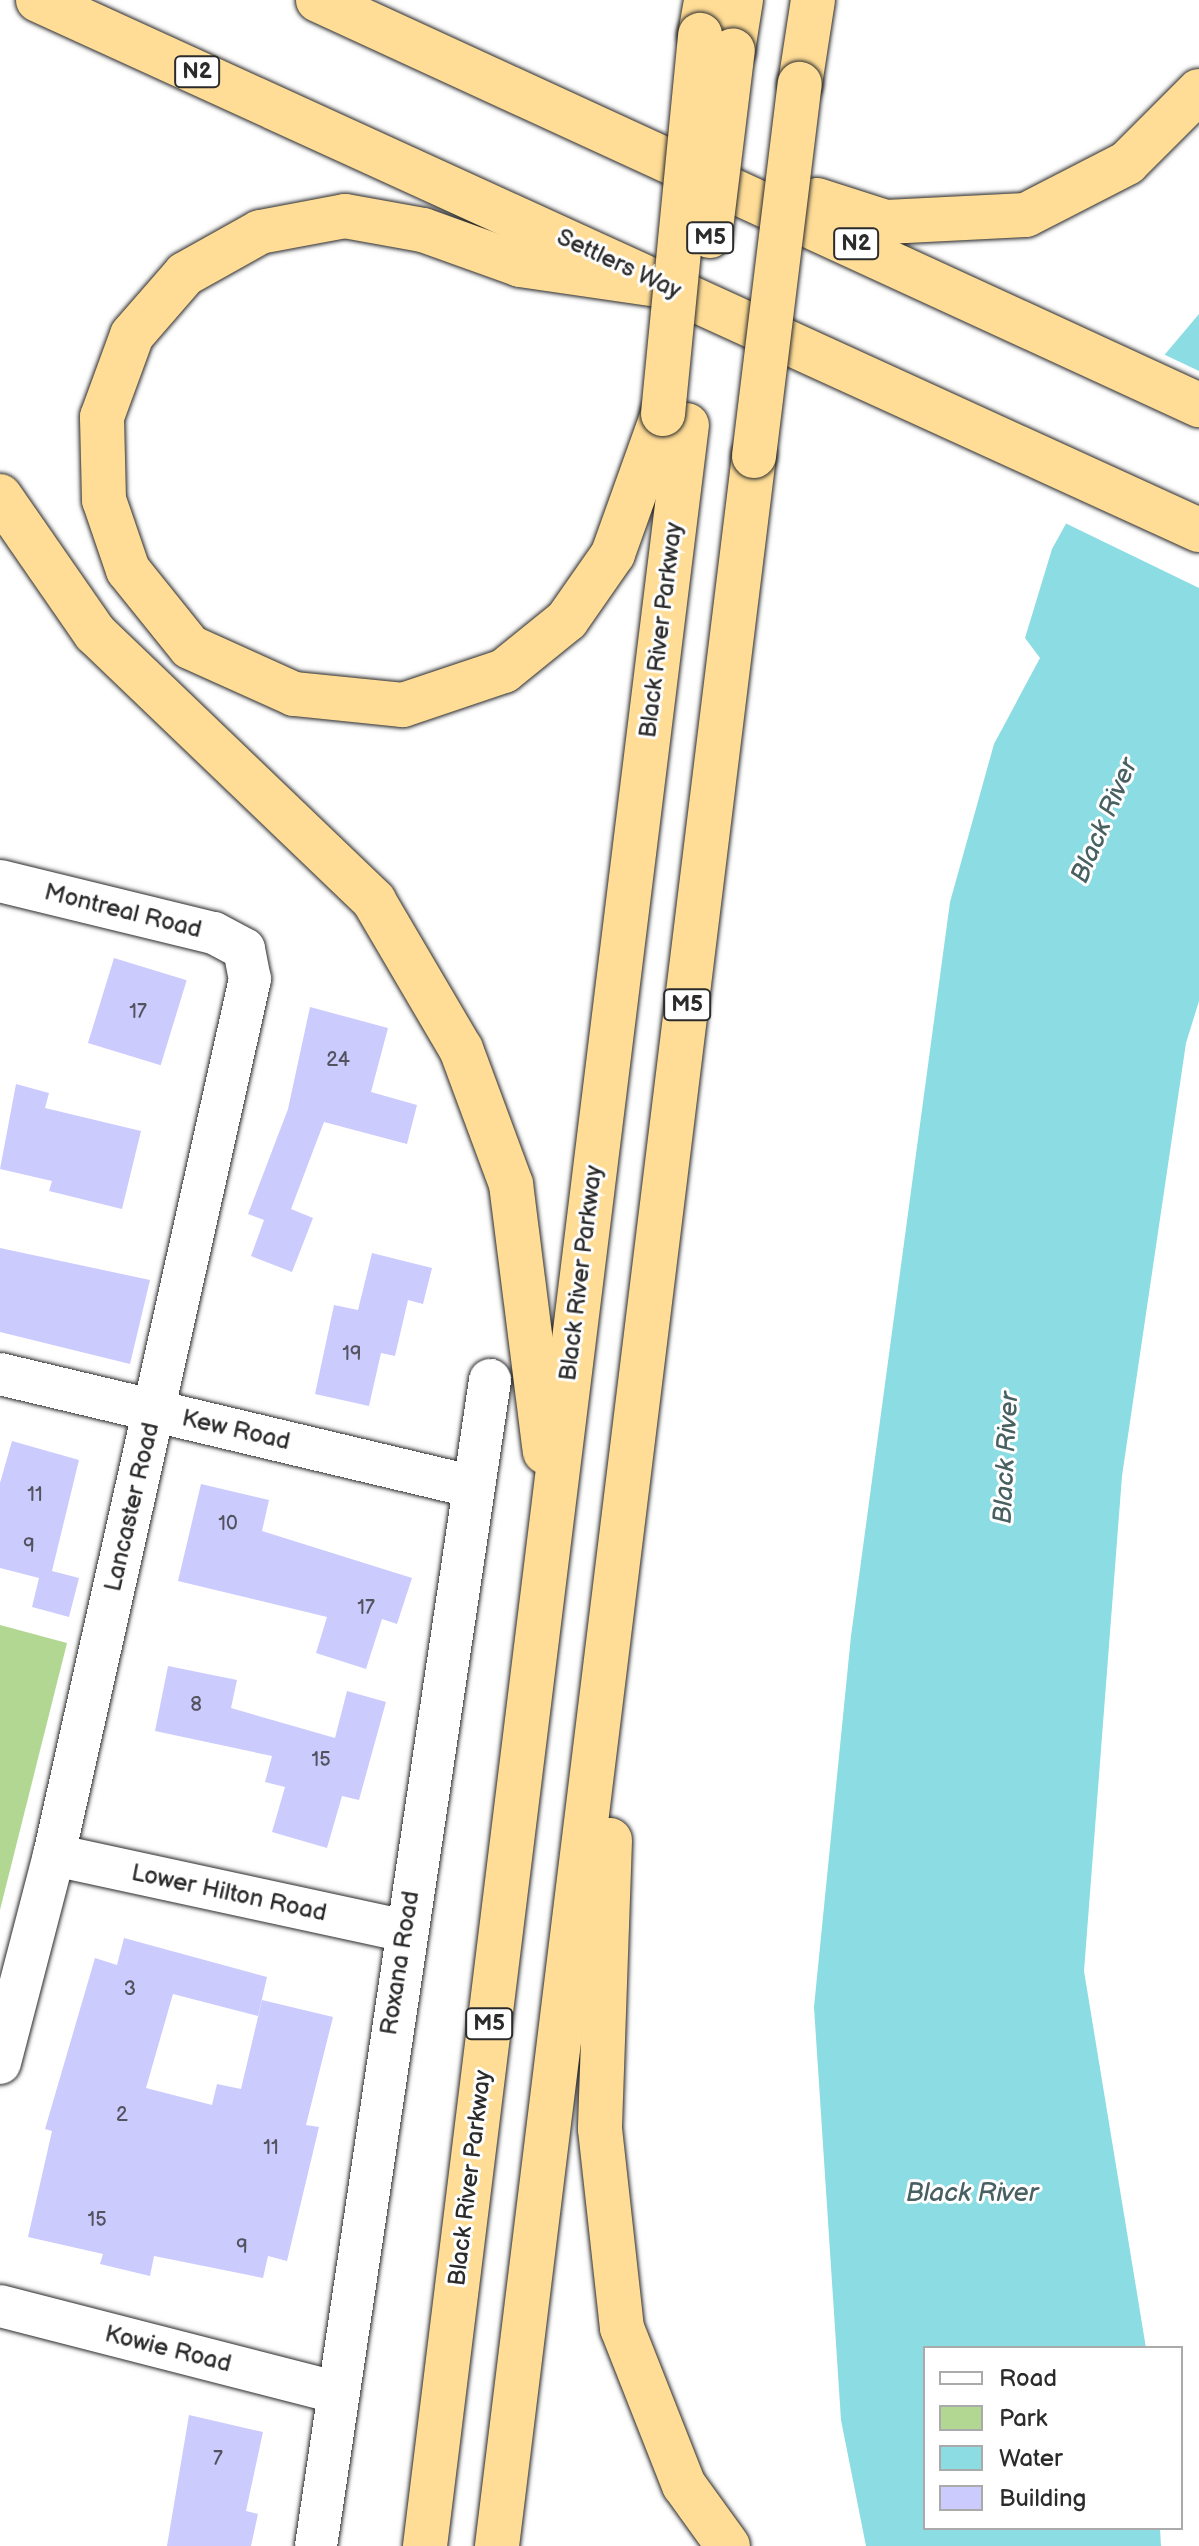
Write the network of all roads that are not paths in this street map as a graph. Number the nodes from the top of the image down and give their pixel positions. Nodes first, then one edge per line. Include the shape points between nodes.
1 (38, 0) edge
2 (318, 0) edge
3 (741, 0) edge
4 (813, 4) edge
5 (713, 28) edge
6 (1199, 91) edge
7 (624, 139) junction
8 (664, 286) junction
9 (1199, 405) edge
10 (675, 420) junction
11 (0, 496) edge
12 (1199, 530) edge
13 (0, 881) edge
14 (244, 949) joint
15 (0, 1374) edge
16 (490, 1380) dead end
17 (154, 1410) junction
18 (471, 1486) junction
19 (553, 1502) junction
20 (619, 1554) junction
21 (54, 1855) junction
22 (405, 1931) junction
23 (0, 2063) edge
24 (0, 2306) edge
25 (335, 2392) junction
26 (316, 2546) edge
27 (425, 2546) edge
28 (497, 2546) edge
29 (728, 2546) edge

1 - 8 highway, Settlers Way / N2
2 - 7 highway, N2
3 - 5 highway, Black River Parkway / M5
4 - 20 highway, M5, bridge
5 - 10 highway, Black River Parkway / M5, bridge
6 - 7 highway via 1127,163 1026,215 960,223 886,222
7 - 9 highway, N2 via 1088,349
8 - 10 highway via 520,265 423,230 345,216 260,232 185,274 132,335 102,417 104,500 128,570 190,647 294,694 403,705 504,671 567,620 613,554
8 - 12 highway, Settlers Way / N2
10 - 19 highway, Black River Parkway / M5
11 - 19 highway via 95,633 374,901 461,1049 511,1184
13 - 14 street, Montreal Road via 214,933
14 - 17 street, Lancaster Road via 250,979
15 - 17 street, Kew Road
16 - 18 street, Roxana Road
17 - 18 street, Kew Road
17 - 21 street, Lancaster Road
18 - 22 street, Roxana Road
19 - 27 highway, Black River Parkway / M5
20 - 28 highway, M5
20 - 29 highway via 600,2129 622,2328 684,2485
21 - 22 street, Lower Hilton Road
21 - 23 street, Lancaster Road
22 - 25 street, Roxana Road
24 - 25 street, Kowie Road
25 - 26 street, Roxana Road

